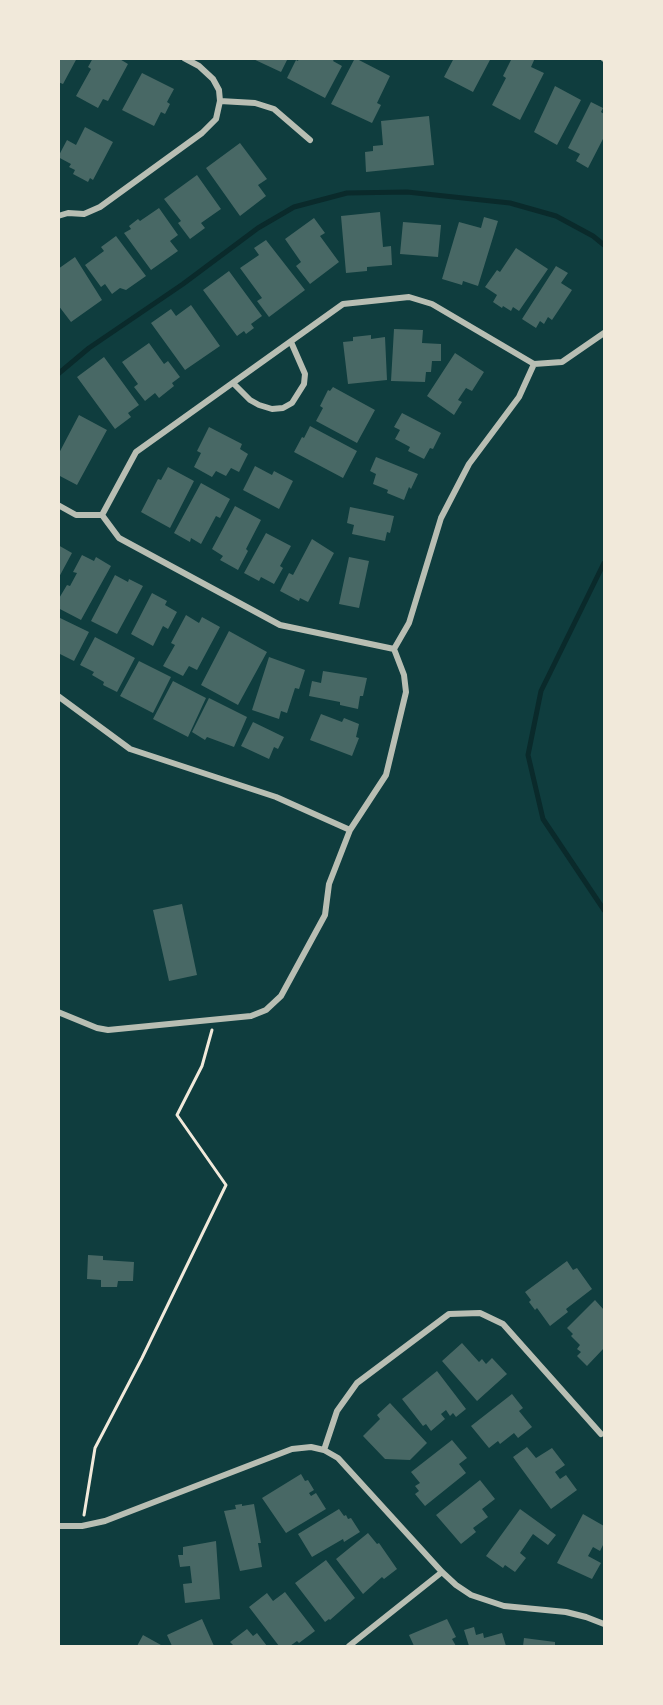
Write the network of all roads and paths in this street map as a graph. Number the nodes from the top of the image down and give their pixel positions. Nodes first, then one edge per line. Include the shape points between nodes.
1 (184, 58) edge
2 (220, 101) junction
3 (310, 140) dead end
4 (59, 215) edge
5 (604, 333) edge
6 (291, 342) junction
7 (534, 364) junction
8 (233, 384) junction
9 (58, 505) edge
10 (102, 515) junction
11 (394, 649) junction
12 (58, 696) edge
13 (350, 830) junction
14 (58, 1012) edge
15 (215, 1020) junction
16 (601, 1434) dead end
17 (324, 1450) junction
18 (58, 1526) edge
19 (82, 1526) junction
20 (442, 1572) junction
21 (604, 1624) edge
22 (349, 1647) edge

1 - 2 street via 213,80
2 - 3 street via 255,103 274,109
2 - 4 street via 216,119 202,133 100,207 84,214
5 - 7 street via 562,362
6 - 7 street via 343,304 409,297 432,304
6 - 8 street
6 - 8 street via 305,374 304,384 292,403 272,409 259,405
7 - 11 street via 519,397 469,464 441,518 409,623
8 - 10 street via 136,452
9 - 10 street via 76,515
10 - 11 street via 119,538 280,625
11 - 13 street via 406,692 386,775
12 - 13 street via 130,749 276,797
13 - 15 street via 329,884 325,915 281,996 266,1010 251,1016
14 - 15 street via 108,1030
15 - 19 path via 202,1066 177,1115 226,1185 95,1448
16 - 17 street via 503,1324 480,1312 449,1314 357,1383 337,1411
17 - 19 street via 292,1449 105,1521
17 - 20 street via 338,1458
18 - 19 street
20 - 21 street via 456,1585 487,1601 566,1612
20 - 22 street

